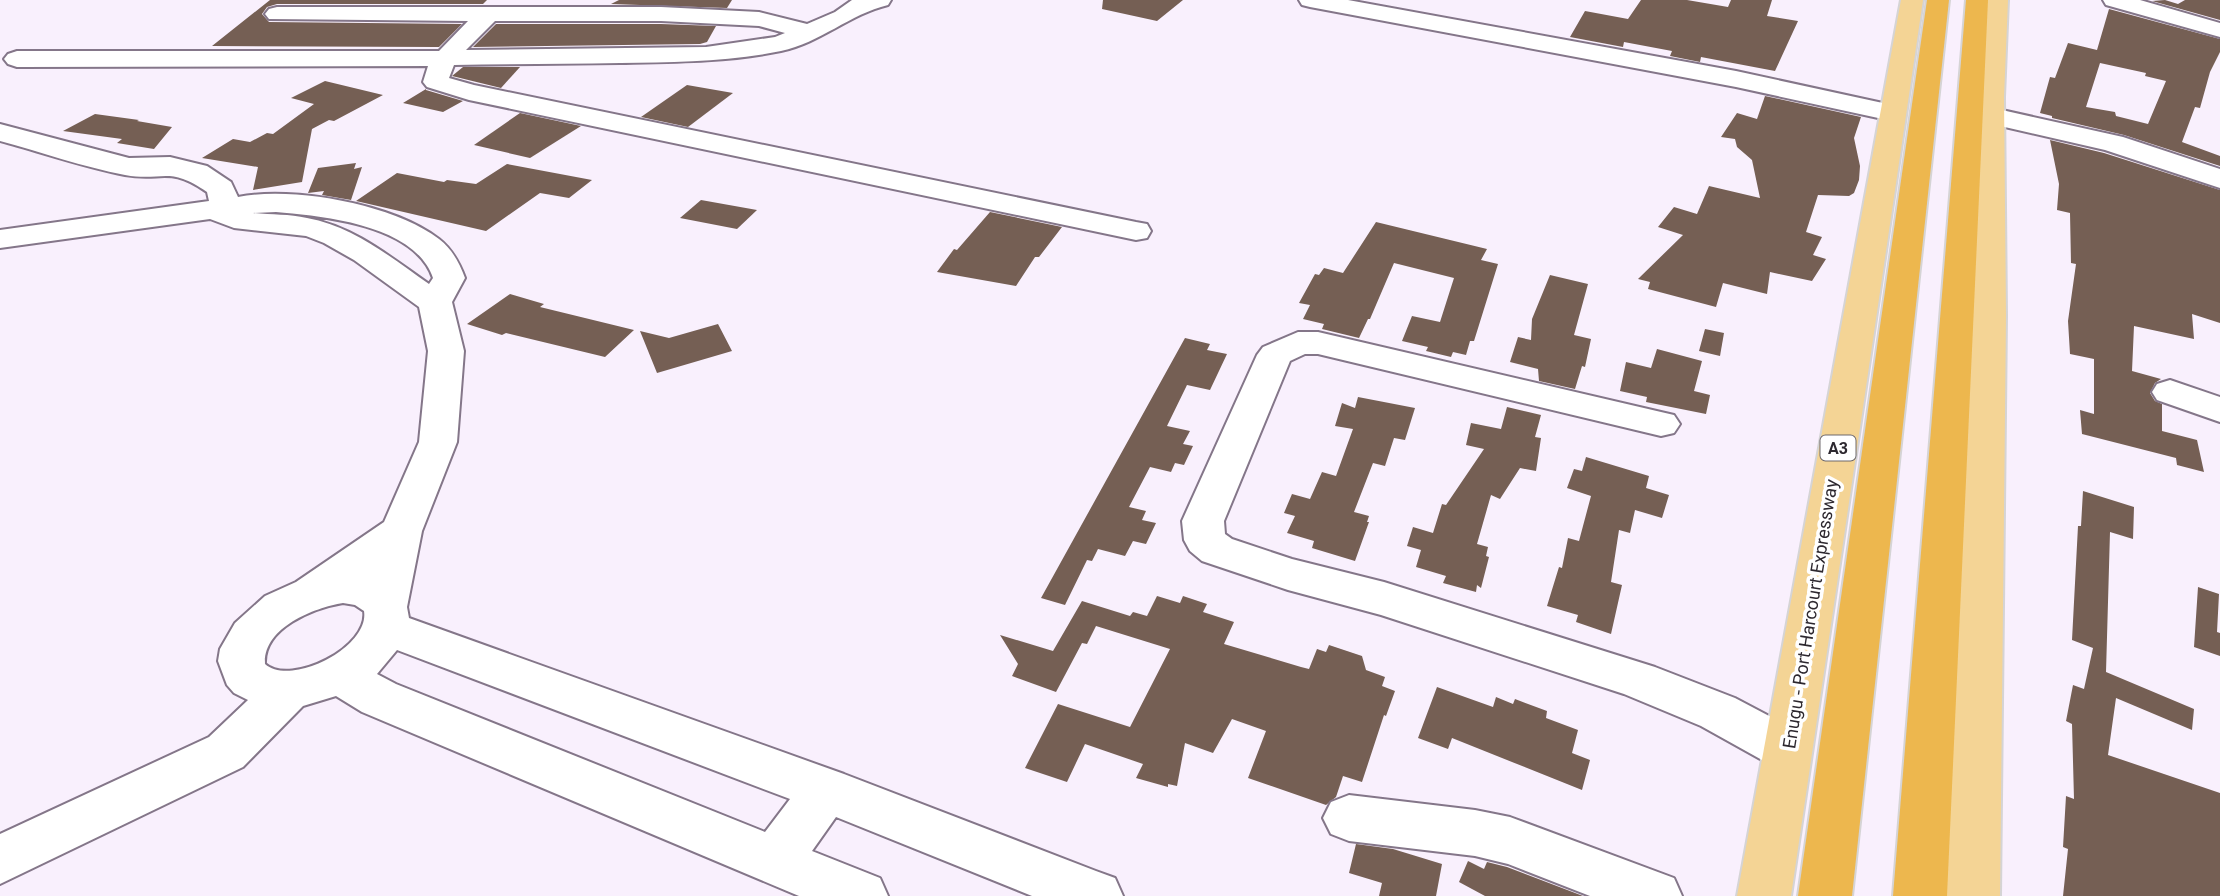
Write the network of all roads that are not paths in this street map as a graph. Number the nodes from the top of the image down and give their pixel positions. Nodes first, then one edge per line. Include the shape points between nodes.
1 (598, 0) edge
2 (1310, 0) edge
3 (1349, 0) edge
4 (1912, 0) edge
5 (1938, 0) edge
6 (1978, 0) edge
7 (1997, 0) edge
8 (2114, 0) edge
9 (867, 2) edge
10 (572, 12) junction
11 (491, 13) junction
12 (277, 14) dead end
13 (2220, 30) edge
14 (811, 32) junction
15 (445, 58) junction
16 (17, 59) dead end
17 (1894, 105) junction
18 (1993, 116) junction
19 (0, 132) edge
20 (2220, 179) edge
21 (225, 208) junction
22 (1136, 231) dead end
23 (0, 239) edge
24 (435, 302) junction
25 (2170, 392) dead end
26 (2220, 410) edge
27 (1661, 424) dead end
28 (401, 531) junction
29 (310, 594) junction
30 (386, 617) junction
31 (339, 675) junction
32 (289, 690) junction
33 (1788, 750) junction
34 (826, 790) junction
35 (1349, 818) dead end
36 (0, 860) edge
37 (775, 861) junction
38 (1090, 895) edge
39 (861, 896) edge
40 (1655, 896) edge
41 (1765, 896) edge
42 (1825, 896) edge
43 (1920, 896) edge
44 (1973, 896) edge

1 - 10 street
2 - 17 street
3 - 17 street
4 - 17 main road, Enugu - Port Harcourt Expressway / A3
5 - 42 highway, A3
6 - 43 highway
7 - 18 main road
8 - 13 street
9 - 14 street
10 - 11 street
10 - 14 street via 759,19
11 - 12 street
11 - 15 street
14 - 15 street via 780,44 706,54
15 - 16 street
15 - 22 street via 435,74 436,82 469,92
17 - 33 main road, Enugu - Port Harcourt Expressway / A3
18 - 20 street via 2113,143
18 - 44 main road
19 - 21 street via 128,167 170,166 197,172 221,188
21 - 23 street
21 - 24 street via 222,215 231,219 317,229 352,242
21 - 24 street via 255,202 343,212 410,234 444,264 449,278
24 - 28 street via 446,351 438,442
25 - 26 street
27 - 33 street via 1318,343 1298,343 1275,355 1203,521 1205,540 1217,550 1276,570 1384,599 1639,680 1718,712
28 - 29 street
28 - 30 street
29 - 30 street via 358,588 380,598
29 - 32 street via 265,619 242,653 242,669 250,681 267,689
30 - 31 street via 369,653
30 - 34 street
31 - 32 street
31 - 37 street via 379,698
32 - 36 street via 226,752
33 - 41 main road, Enugu - Port Harcourt Expressway / A3
34 - 37 street
34 - 38 street
35 - 40 street via 1510,841
37 - 39 street

